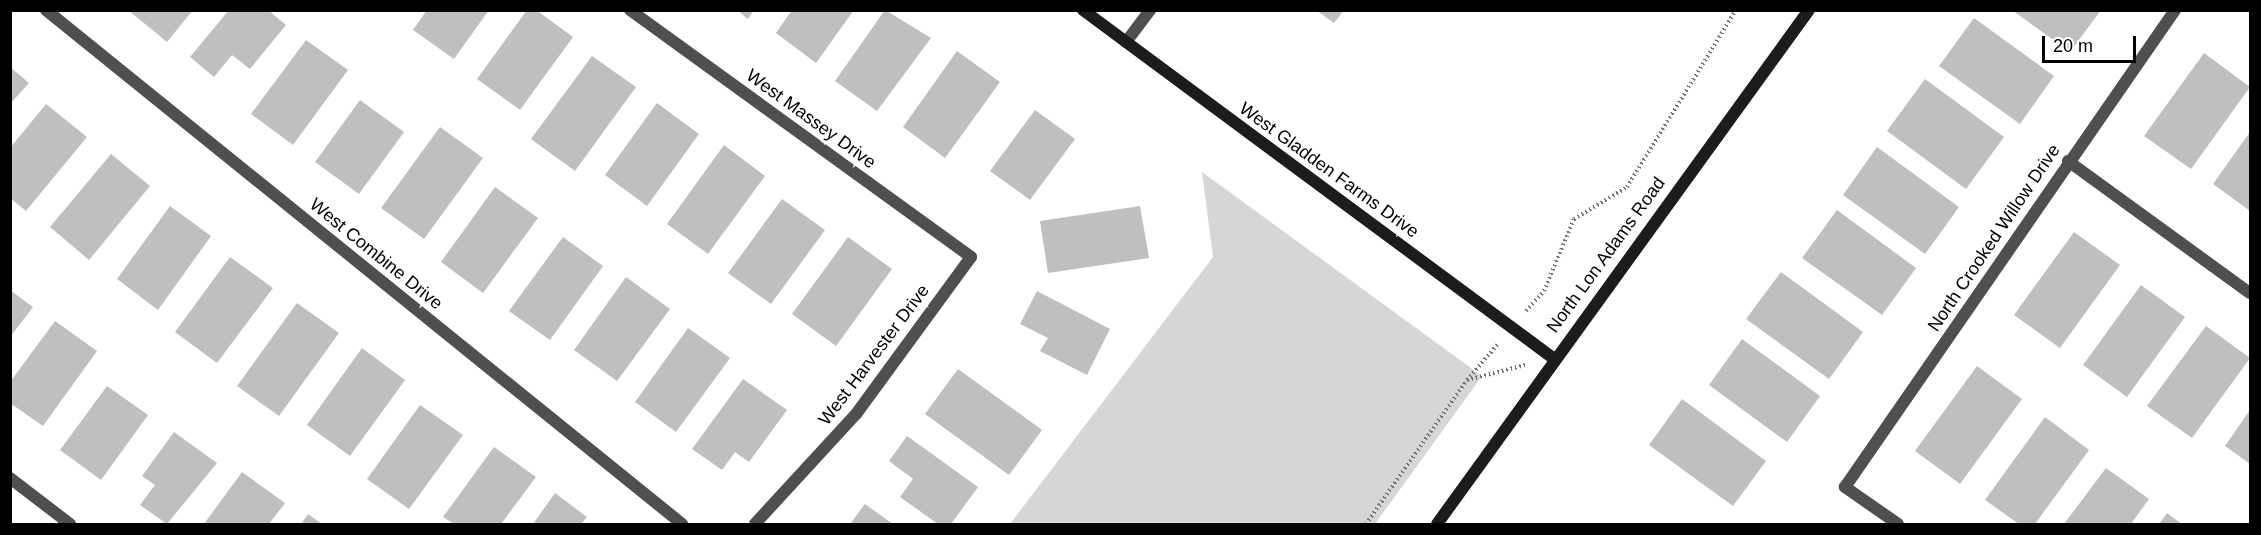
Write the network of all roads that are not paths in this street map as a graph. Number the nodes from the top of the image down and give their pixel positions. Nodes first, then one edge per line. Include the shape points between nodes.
1 (46, 10) edge
2 (630, 10) edge
3 (1083, 10) edge
4 (1150, 10) edge
5 (1809, 10) edge
6 (2175, 10) edge
7 (1126, 42) junction
8 (2068, 161) junction
9 (971, 257) joint
10 (2250, 293) edge
11 (1554, 358) junction
12 (10, 478) edge
13 (69, 525) edge
14 (682, 525) edge
15 (755, 525) edge
16 (1437, 525) edge
17 (1899, 525) edge

1 - 14 street, West Combine Drive
2 - 9 street, West Massey Drive
3 - 7 street, West Gladden Farms Drive
4 - 7 street
5 - 11 street, North Lon Adams Road
6 - 8 street, North Crooked Willow Drive
7 - 11 street, West Gladden Farms Drive
8 - 10 street
8 - 17 street, North Crooked Willow Drive via 1845,487
9 - 15 street, West Harvester Drive via 855,414
11 - 16 street, North Lon Adams Road
12 - 13 street

